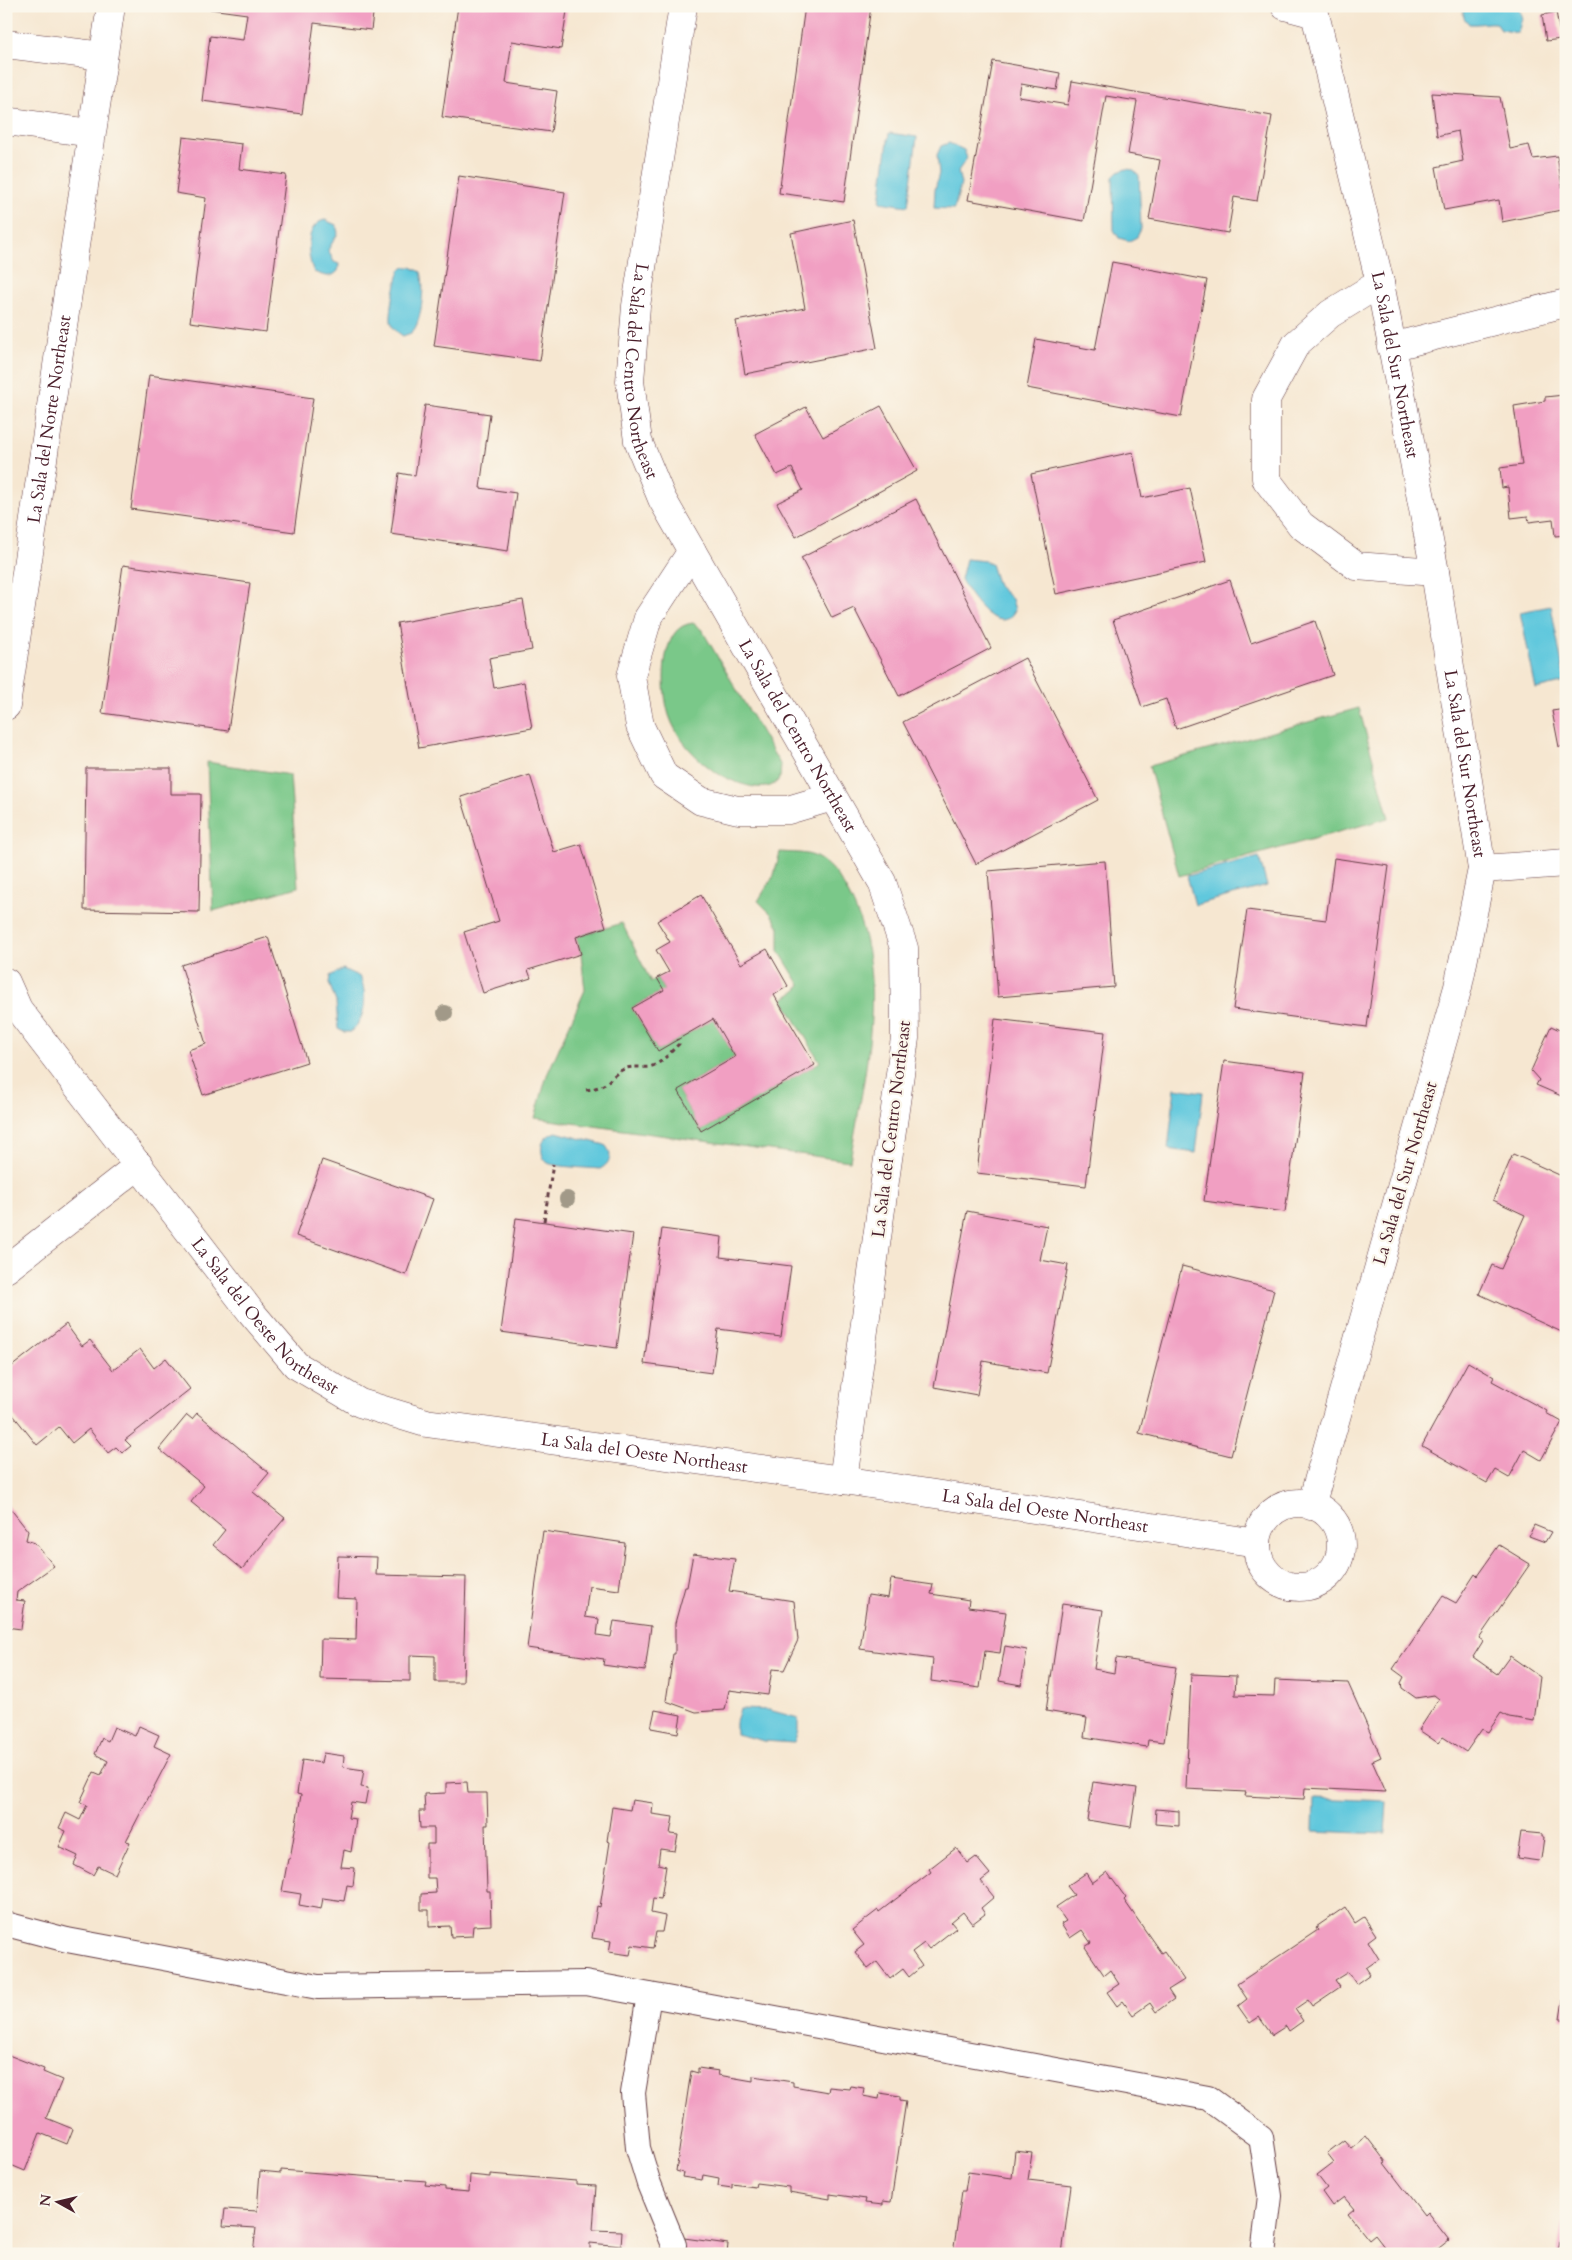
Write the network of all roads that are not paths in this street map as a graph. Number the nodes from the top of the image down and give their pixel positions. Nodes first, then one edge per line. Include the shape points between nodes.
1 (111, 6) edge
2 (683, 6) edge
3 (1285, 6) edge
4 (6, 44) edge
5 (103, 56) junction
6 (6, 121) edge
7 (91, 133) junction
8 (1380, 283) junction
9 (1566, 303) edge
10 (1391, 347) junction
11 (692, 551) junction
12 (1435, 572) junction
13 (6, 706) edge
14 (832, 797) junction
15 (1566, 863) edge
16 (1482, 869) junction
17 (6, 982) edge
18 (139, 1165) junction
19 (6, 1269) edge
20 (843, 1480) junction
21 (1311, 1506) junction
22 (1257, 1543) junction
23 (6, 1924) edge
24 (649, 1995) junction
25 (674, 2245) dead end
26 (1263, 2254) edge

1 - 5 street, La Sala del Norte Northeast
2 - 11 street, La Sala del Centro Northeast via 636,306 630,381 638,441 662,499
3 - 8 street, La Sala del Sur Northeast via 1314,14
4 - 5 street
5 - 7 street, La Sala del Norte Northeast
6 - 7 street
7 - 13 street, La Sala del Norte Northeast
8 - 10 street, La Sala del Sur Northeast
8 - 12 street via 1330,314 1296,344 1266,399 1266,479 1301,525 1356,566
9 - 10 street
10 - 12 street, La Sala del Sur Northeast
11 - 14 street, La Sala del Centro Northeast
11 - 14 street via 648,618 631,676 640,726 664,776 701,801 738,810 788,810
12 - 16 street, La Sala del Sur Northeast
14 - 20 street, La Sala del Centro Northeast via 882,882 904,948 905,1038
15 - 16 street
16 - 21 street, La Sala del Sur Northeast via 1458,987
17 - 18 street via 18,1009
18 - 19 street
18 - 20 street, La Sala del Oeste Northeast via 251,1312 296,1365 360,1403 426,1423
20 - 22 street, La Sala del Oeste Northeast
21 - 22 street via 1292,1503 1278,1509 1259,1530
21 - 22 street via 1320,1508 1339,1530 1339,1558 1333,1571 1322,1581 1308,1587 1294,1588 1282,1584 1262,1567
23 - 24 lane via 67,1940 318,1987 586,1983
24 - 25 lane via 634,2093 638,2148
24 - 26 lane via 1208,2098 1260,2137 1270,2196

